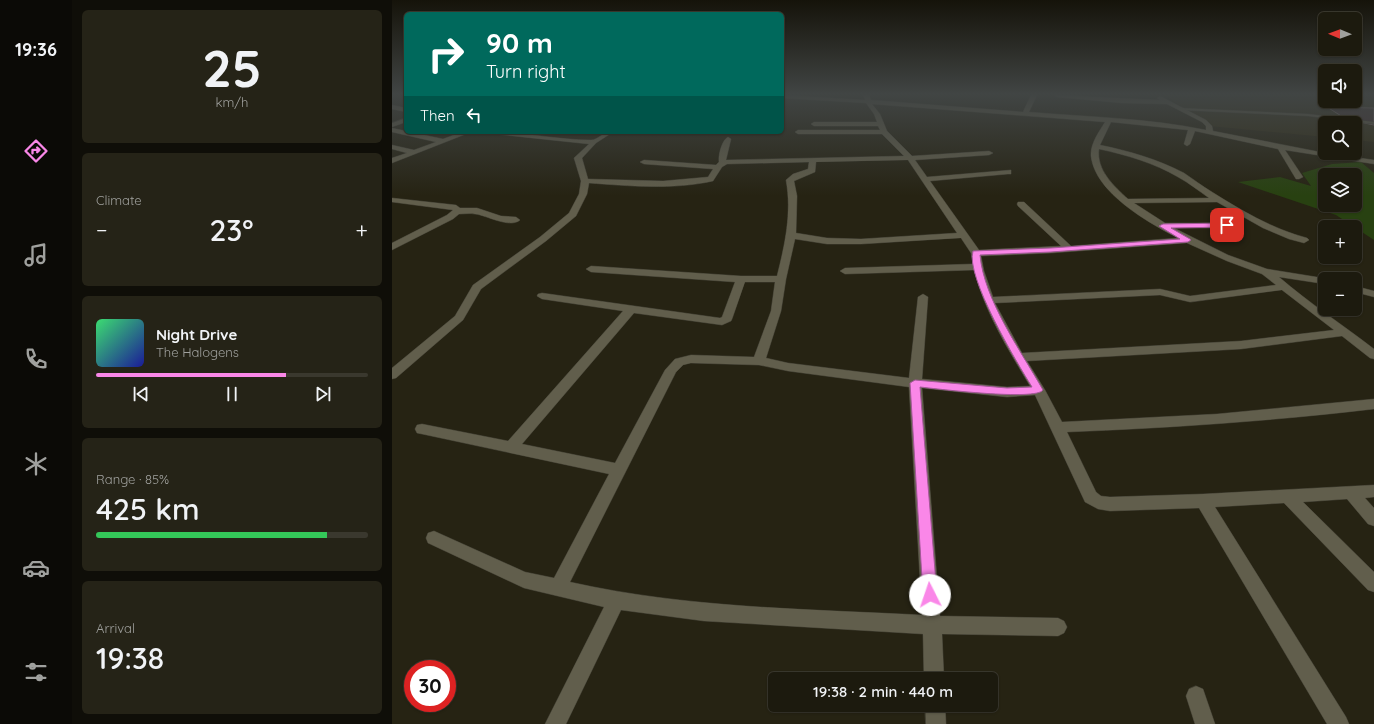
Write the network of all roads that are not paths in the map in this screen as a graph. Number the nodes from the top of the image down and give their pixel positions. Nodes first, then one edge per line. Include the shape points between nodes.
1 (877, 129) edge
2 (883, 129) edge
3 (1105, 129) edge
4 (1192, 129) joint
5 (1209, 129) edge
6 (392, 130) edge
7 (798, 132) dead end
8 (1210, 132) junction
9 (404, 133) edge
10 (410, 134) edge
11 (462, 134) edge
12 (508, 134) edge
13 (607, 134) edge
14 (728, 139) dead end
15 (442, 141) junction
16 (594, 142) junction
17 (1187, 144) dead end
18 (1280, 146) junction
19 (392, 147) edge
20 (1098, 147) junction
21 (414, 152) junction
22 (989, 153) dead end
23 (910, 158) junction
24 (813, 159) junction
25 (392, 161) edge
26 (644, 162) dead end
27 (1374, 162) edge
28 (721, 164) junction
29 (1008, 172) dead end
30 (1299, 177) dead end
31 (925, 179) junction
32 (585, 181) junction
33 (392, 200) edge
34 (1219, 200) junction
35 (1127, 201) junction
36 (407, 202) junction
37 (1021, 204) dead end
38 (392, 209) edge
39 (457, 211) junction
40 (516, 220) dead end
41 (1227, 225) dead end
42 (1163, 226) junction
43 (964, 235) junction
44 (791, 236) junction
45 (1188, 240) junction
46 (1304, 240) dead end
47 (392, 247) edge
48 (1068, 248) junction
49 (976, 253) junction
50 (977, 267) junction
51 (591, 269) dead end
52 (845, 271) dead end
53 (1266, 272) junction
54 (741, 279) junction
55 (781, 280) junction
56 (1318, 280) edge
57 (1284, 287) junction
58 (1362, 291) edge
59 (1374, 294) edge
60 (542, 296) dead end
61 (923, 297) dead end
62 (989, 300) junction
63 (630, 310) junction
64 (1346, 332) junction
65 (1374, 355) edge
66 (1018, 357) junction
67 (759, 361) junction
68 (392, 375) edge
69 (915, 383) junction
70 (1038, 390) junction
71 (1374, 404) edge
72 (1058, 427) junction
73 (422, 429) dead end
74 (511, 447) junction
75 (619, 470) junction
76 (1374, 490) edge
77 (1350, 492) junction
78 (1286, 495) junction
79 (1203, 501) junction
80 (1374, 519) edge
81 (434, 538) dead end
82 (1374, 584) edge
83 (558, 588) junction
84 (616, 601) junction
85 (932, 625) junction
86 (1058, 627) dead end
87 (934, 672) edge
88 (1196, 696) dead end
89 (935, 712) edge
90 (555, 724) edge
91 (936, 724) edge
92 (1205, 724) edge
93 (1339, 724) edge

1 - 7 street via 851,133
2 - 23 street
3 - 20 street
4 - 8 street
4 - 17 street
5 - 8 street
6 - 9 street
8 - 18 street
10 - 15 street
11 - 15 street
12 - 16 street
13 - 16 street
14 - 28 street
15 - 21 street
16 - 32 street via 578,158
18 - 27 street
18 - 30 street
19 - 21 street
20 - 34 street via 1148,159 1182,176
20 - 35 street via 1095,156 1098,171 1111,188
21 - 25 street
22 - 23 street
23 - 24 street
23 - 31 street
24 - 28 street
24 - 44 street via 812,170 790,180 793,196
26 - 28 street
28 - 32 street via 710,178 697,181 640,184
29 - 31 street
31 - 43 street
32 - 68 street via 583,194 572,214 543,239 476,287 459,318
33 - 36 street
34 - 35 street
34 - 46 street via 1275,231
35 - 42 street
36 - 38 street
36 - 39 street via 456,208
37 - 48 street
39 - 40 street via 478,211 500,219
39 - 47 street
41 - 42 street
42 - 45 street
43 - 44 street via 827,241
43 - 49 street
44 - 55 street
45 - 48 street
45 - 53 street
48 - 49 street
49 - 50 street
50 - 52 street
50 - 62 street
51 - 54 street
53 - 56 street
53 - 57 street
54 - 55 street
54 - 63 street via 727,319 722,322
55 - 67 street via 776,311
57 - 62 street via 1190,299 1160,292
57 - 64 street
58 - 59 street
60 - 63 street
61 - 69 street
62 - 66 street
63 - 74 street
64 - 65 street
64 - 66 street via 1234,345
66 - 70 street
67 - 69 street
67 - 75 street via 691,359 679,362 671,370
69 - 70 street via 1007,392
69 - 85 street
70 - 72 street
71 - 72 street via 1280,415
72 - 79 street via 1090,497 1098,502 1110,504
73 - 74 street
74 - 75 street
75 - 83 street
76 - 77 street
77 - 78 street
77 - 80 street
78 - 79 street
78 - 82 street
79 - 93 street
81 - 83 street via 524,580
83 - 84 street
84 - 85 street via 704,612
84 - 90 street
85 - 86 street
85 - 87 street
88 - 92 street
89 - 91 street

